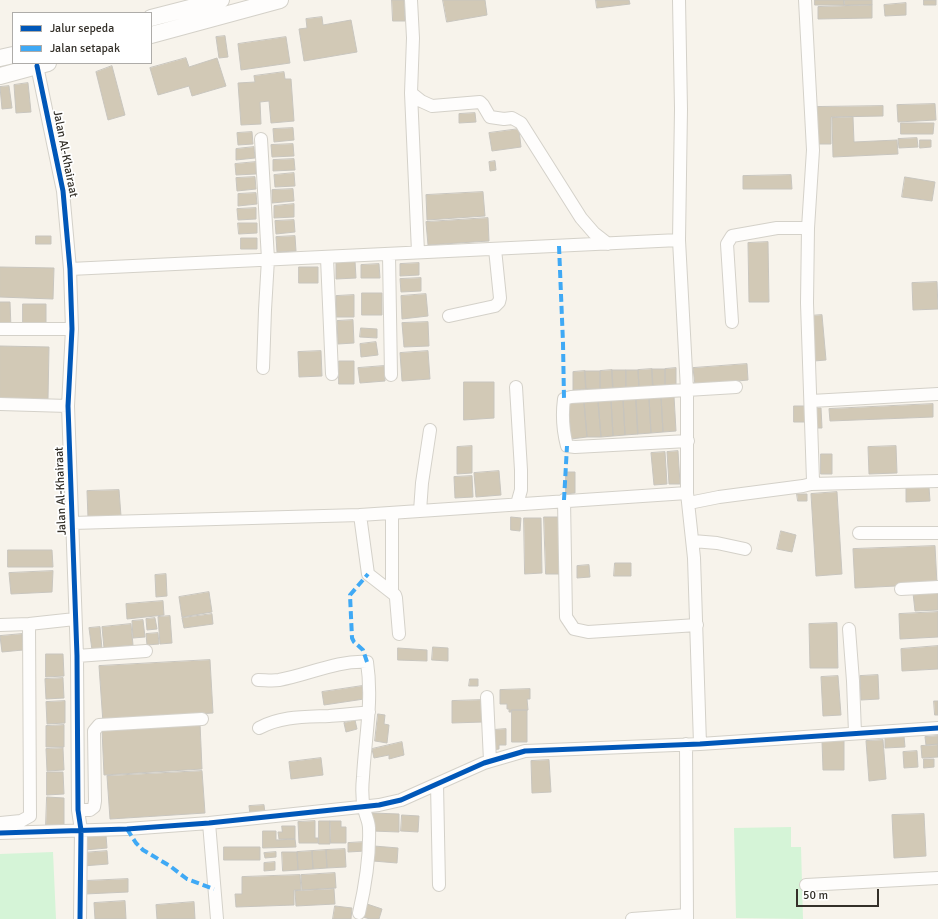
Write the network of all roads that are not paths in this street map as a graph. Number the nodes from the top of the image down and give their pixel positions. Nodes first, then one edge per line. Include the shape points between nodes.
1 (221, 0) edge
2 (280, 0) edge
3 (411, 0) edge
4 (679, 0) edge
5 (805, 0) edge
6 (152, 18) edge
7 (152, 35) edge
8 (12, 55) edge
9 (0, 58) edge
10 (42, 64) edge
11 (0, 76) edge
12 (411, 93) junction
13 (261, 139) dead end
14 (808, 228) junction
15 (679, 240) junction
16 (608, 244) junction
17 (495, 249) junction
18 (418, 252) junction
19 (389, 254) junction
20 (327, 258) junction
21 (268, 259) junction
22 (70, 269) junction
23 (449, 316) dead end
24 (732, 322) dead end
25 (0, 329) edge
26 (72, 329) junction
27 (263, 368) dead end
28 (332, 374) dead end
29 (391, 375) dead end
30 (736, 387) dead end
31 (516, 388) dead end
32 (687, 390) junction
33 (938, 394) edge
34 (810, 401) junction
35 (0, 404) edge
36 (68, 406) junction
37 (430, 430) dead end
38 (688, 441) junction
39 (938, 481) edge
40 (811, 484) junction
41 (688, 498) junction
42 (564, 500) junction
43 (517, 504) junction
44 (420, 511) junction
45 (392, 513) junction
46 (360, 515) junction
47 (72, 523) junction
48 (938, 532) edge
49 (859, 533) dead end
50 (693, 541) junction
51 (745, 549) dead end
52 (938, 587) edge
53 (901, 589) dead end
54 (392, 592) junction
55 (75, 619) junction
56 (29, 624) junction
57 (0, 625) edge
58 (697, 625) junction
59 (849, 629) dead end
60 (399, 634) dead end
61 (146, 651) dead end
62 (77, 656) junction
63 (258, 680) dead end
64 (487, 697) dead end
65 (369, 712) junction
66 (202, 719) dead end
67 (259, 728) dead end
68 (938, 728) edge
69 (855, 734) junction
70 (686, 744) junction
71 (700, 744) junction
72 (490, 761) junction
73 (437, 784) junction
74 (364, 807) junction
75 (78, 810) junction
76 (0, 823) edge
77 (209, 823) junction
78 (81, 830) junction
79 (0, 833) edge
80 (938, 878) edge
81 (439, 885) dead end
82 (806, 885) dead end
83 (359, 912) dead end
84 (687, 917) edge
85 (80, 919) edge
86 (217, 919) edge
87 (632, 919) edge

1 - 6 main road
2 - 7 main road
3 - 12 street
4 - 15 street
5 - 14 street via 812,150
8 - 9 main road
10 - 11 main road
10 - 22 street, Jalan Al-Khairaat via 64,191
12 - 16 street via 432,106 480,102 492,118 512,118 521,124 581,218
12 - 18 street
13 - 21 street
14 - 24 street via 777,228 732,236 727,244
14 - 34 street
15 - 16 street
15 - 32 street
16 - 17 street
17 - 18 street
17 - 23 street via 499,302 495,306
18 - 19 street
19 - 20 street
19 - 29 street
20 - 21 street
20 - 28 street
21 - 22 street
21 - 27 street
22 - 26 street, Jalan Al-Khairaat
25 - 26 street
26 - 36 street, Jalan Al-Khairaat
30 - 32 street
31 - 43 street via 521,470 521,490
32 - 38 street
32 - 38 street via 571,397 564,399 563,406 567,446
33 - 34 street
34 - 40 street via 813,476
35 - 36 street
36 - 47 street, Jalan Al-Khairaat
37 - 44 street
38 - 41 street
39 - 40 street
40 - 41 street via 719,497
41 - 42 street
41 - 50 street
42 - 43 street
42 - 58 street via 566,617 574,629 588,632
43 - 44 street
44 - 45 street
45 - 46 street
45 - 54 street
46 - 47 street
46 - 54 street via 368,574
47 - 55 street, Jalan Al-Khairaat
48 - 49 street
50 - 51 street
50 - 58 street
52 - 53 street
54 - 60 street via 396,598
55 - 56 street
55 - 62 street, Jalan Al-Khairaat
56 - 57 street
56 - 76 street via 30,816 21,822
58 - 71 street
59 - 69 street
61 - 62 street
62 - 75 street, Jalan Al-Khairaat
63 - 65 street via 278,680 335,666 367,662 370,681
64 - 72 street
65 - 67 street via 291,718 271,721
65 - 74 street via 363,779
66 - 75 street via 99,725 94,731 96,801 94,808 90,810
68 - 69 street
69 - 71 street
70 - 71 street
70 - 72 street via 525,751
70 - 84 street
72 - 73 street
73 - 74 street via 401,800
73 - 81 street
74 - 77 street
74 - 83 street via 369,828 367,865
75 - 78 street, Jalan Al-Khairaat
77 - 78 street
77 - 86 street
78 - 79 street
78 - 85 street, Jalan Al-Khairaat
80 - 82 street
84 - 87 street

